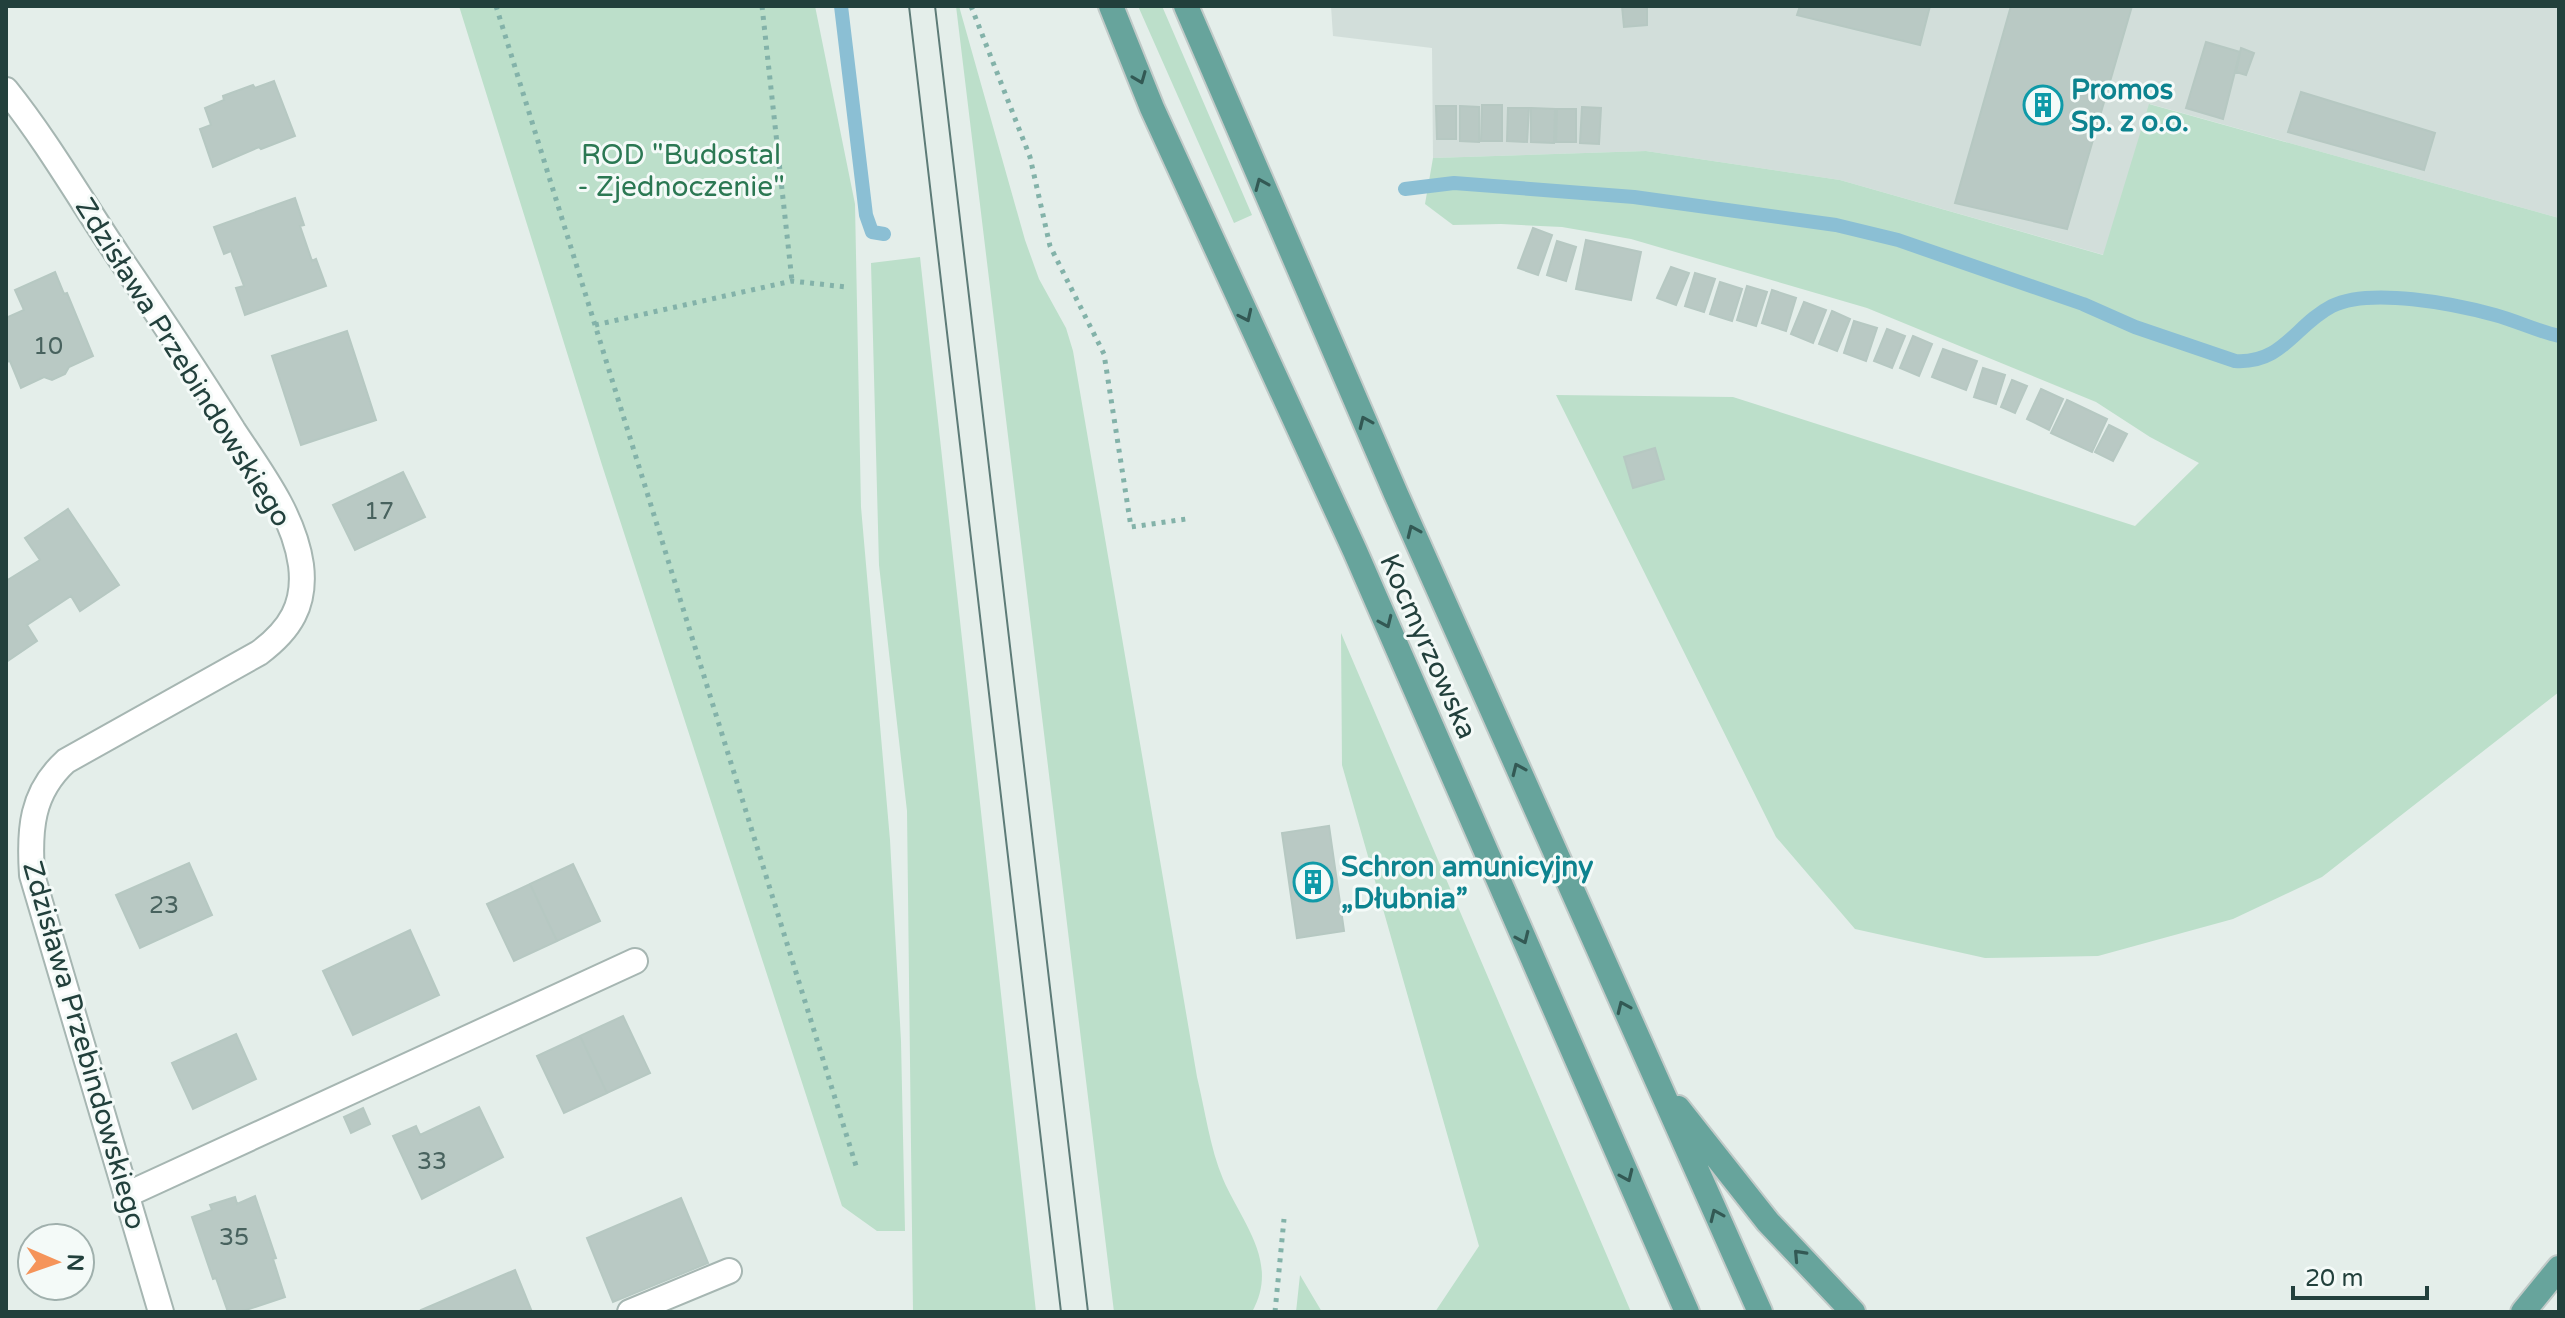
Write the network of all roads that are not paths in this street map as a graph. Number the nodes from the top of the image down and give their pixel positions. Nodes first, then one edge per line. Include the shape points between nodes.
1 (1111, 6) edge
2 (1186, 6) edge
3 (6, 90) edge
4 (635, 961) dead end
5 (1655, 1078) junction
6 (126, 1195) junction
7 (2559, 1268) edge
8 (729, 1271) dead end
9 (1685, 1310) edge
10 (161, 1312) edge
11 (630, 1312) edge
12 (1760, 1312) edge
13 (1853, 1312) edge
14 (2523, 1312) edge

1 -> 9 main road, Kocmyrzowska
5 -> 2 main road, Kocmyrzowska
3 - 6 street, Zdzisława Przebindowskiego via 272,490 292,530 301,567 293,617 276,641 66,761 45,786 32,817 32,875
4 - 6 street
12 -> 5 main road, Kocmyrzowska
13 -> 5 main road via 1768,1222
6 - 10 street, Zdzisława Przebindowskiego
7 - 14 main road
8 - 11 street

